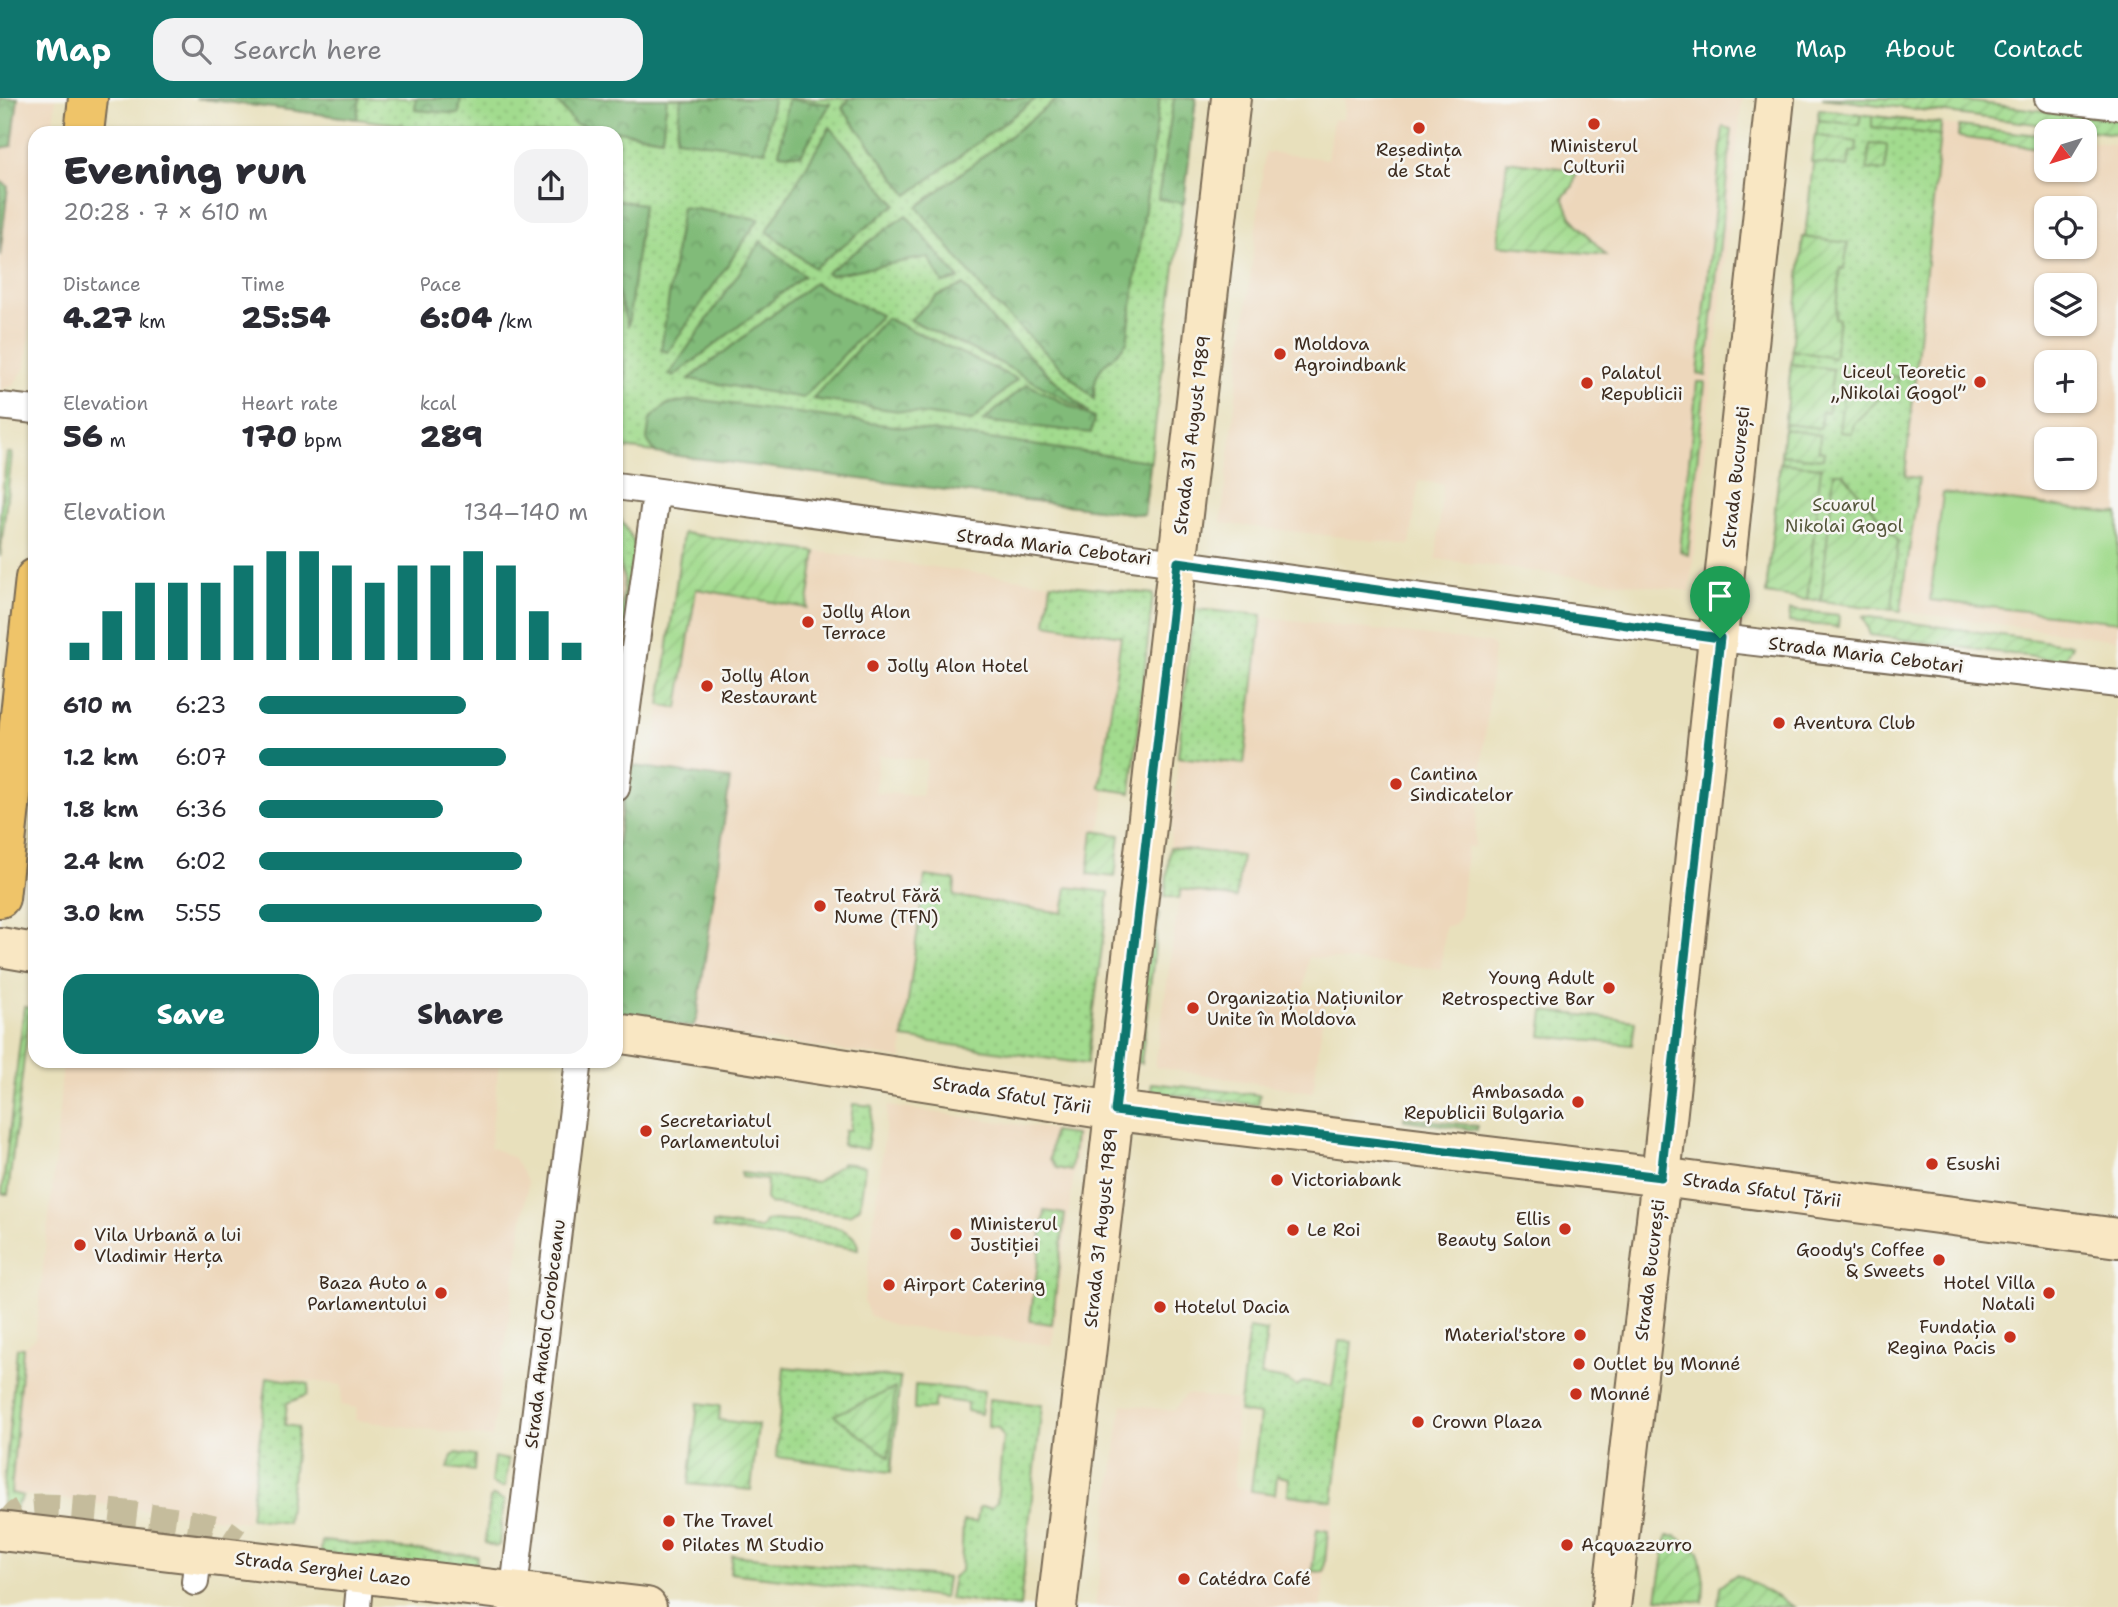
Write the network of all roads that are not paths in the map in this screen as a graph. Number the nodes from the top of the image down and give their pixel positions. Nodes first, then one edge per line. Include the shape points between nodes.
1 (88, 98) edge
2 (1231, 98) edge
3 (1775, 98) edge
4 (2062, 99) edge
5 (2118, 106) edge
6 (85, 126) edge
7 (0, 406) edge
8 (28, 409) edge
9 (623, 487) edge
10 (656, 494) junction
11 (1178, 562) junction
12 (1720, 638) junction
13 (28, 642) edge
14 (2118, 684) edge
15 (623, 737) edge
16 (0, 898) edge
17 (0, 947) edge
18 (28, 952) edge
19 (623, 1034) edge
20 (578, 1068) edge
21 (1115, 1111) junction
22 (1661, 1177) junction
23 (2118, 1238) edge
24 (0, 1531) edge
25 (359, 1590) edge
26 (512, 1599) edge
27 (647, 1607) edge
28 (1056, 1607) edge
29 (1611, 1607) edge

1 - 6 main road
2 - 11 main road, Strada 31 August 1989
3 - 12 main road, Strada București
4 - 5 street
7 - 8 street
9 - 10 street, Strada Maria Cebotari
10 - 11 street, Strada Maria Cebotari
10 - 15 street
11 - 12 street, Strada Maria Cebotari
11 - 21 main road, Strada 31 August 1989
12 - 14 street, Strada Maria Cebotari
12 - 22 main road, Strada București
13 - 16 main road
17 - 18 main road
19 - 21 main road, Strada Sfatul Țării
20 - 26 street, Strada Anatol Corobceanu
21 - 22 main road, Strada Sfatul Țării
21 - 28 main road, Strada 31 August 1989
22 - 23 main road, Strada Sfatul Țării
22 - 29 main road, Strada București
24 - 25 main road, Strada Serghei Lazo via 190,1559 248,1553 302,1561
25 - 26 main road, Strada Serghei Lazo
26 - 27 main road, Strada Serghei Lazo

